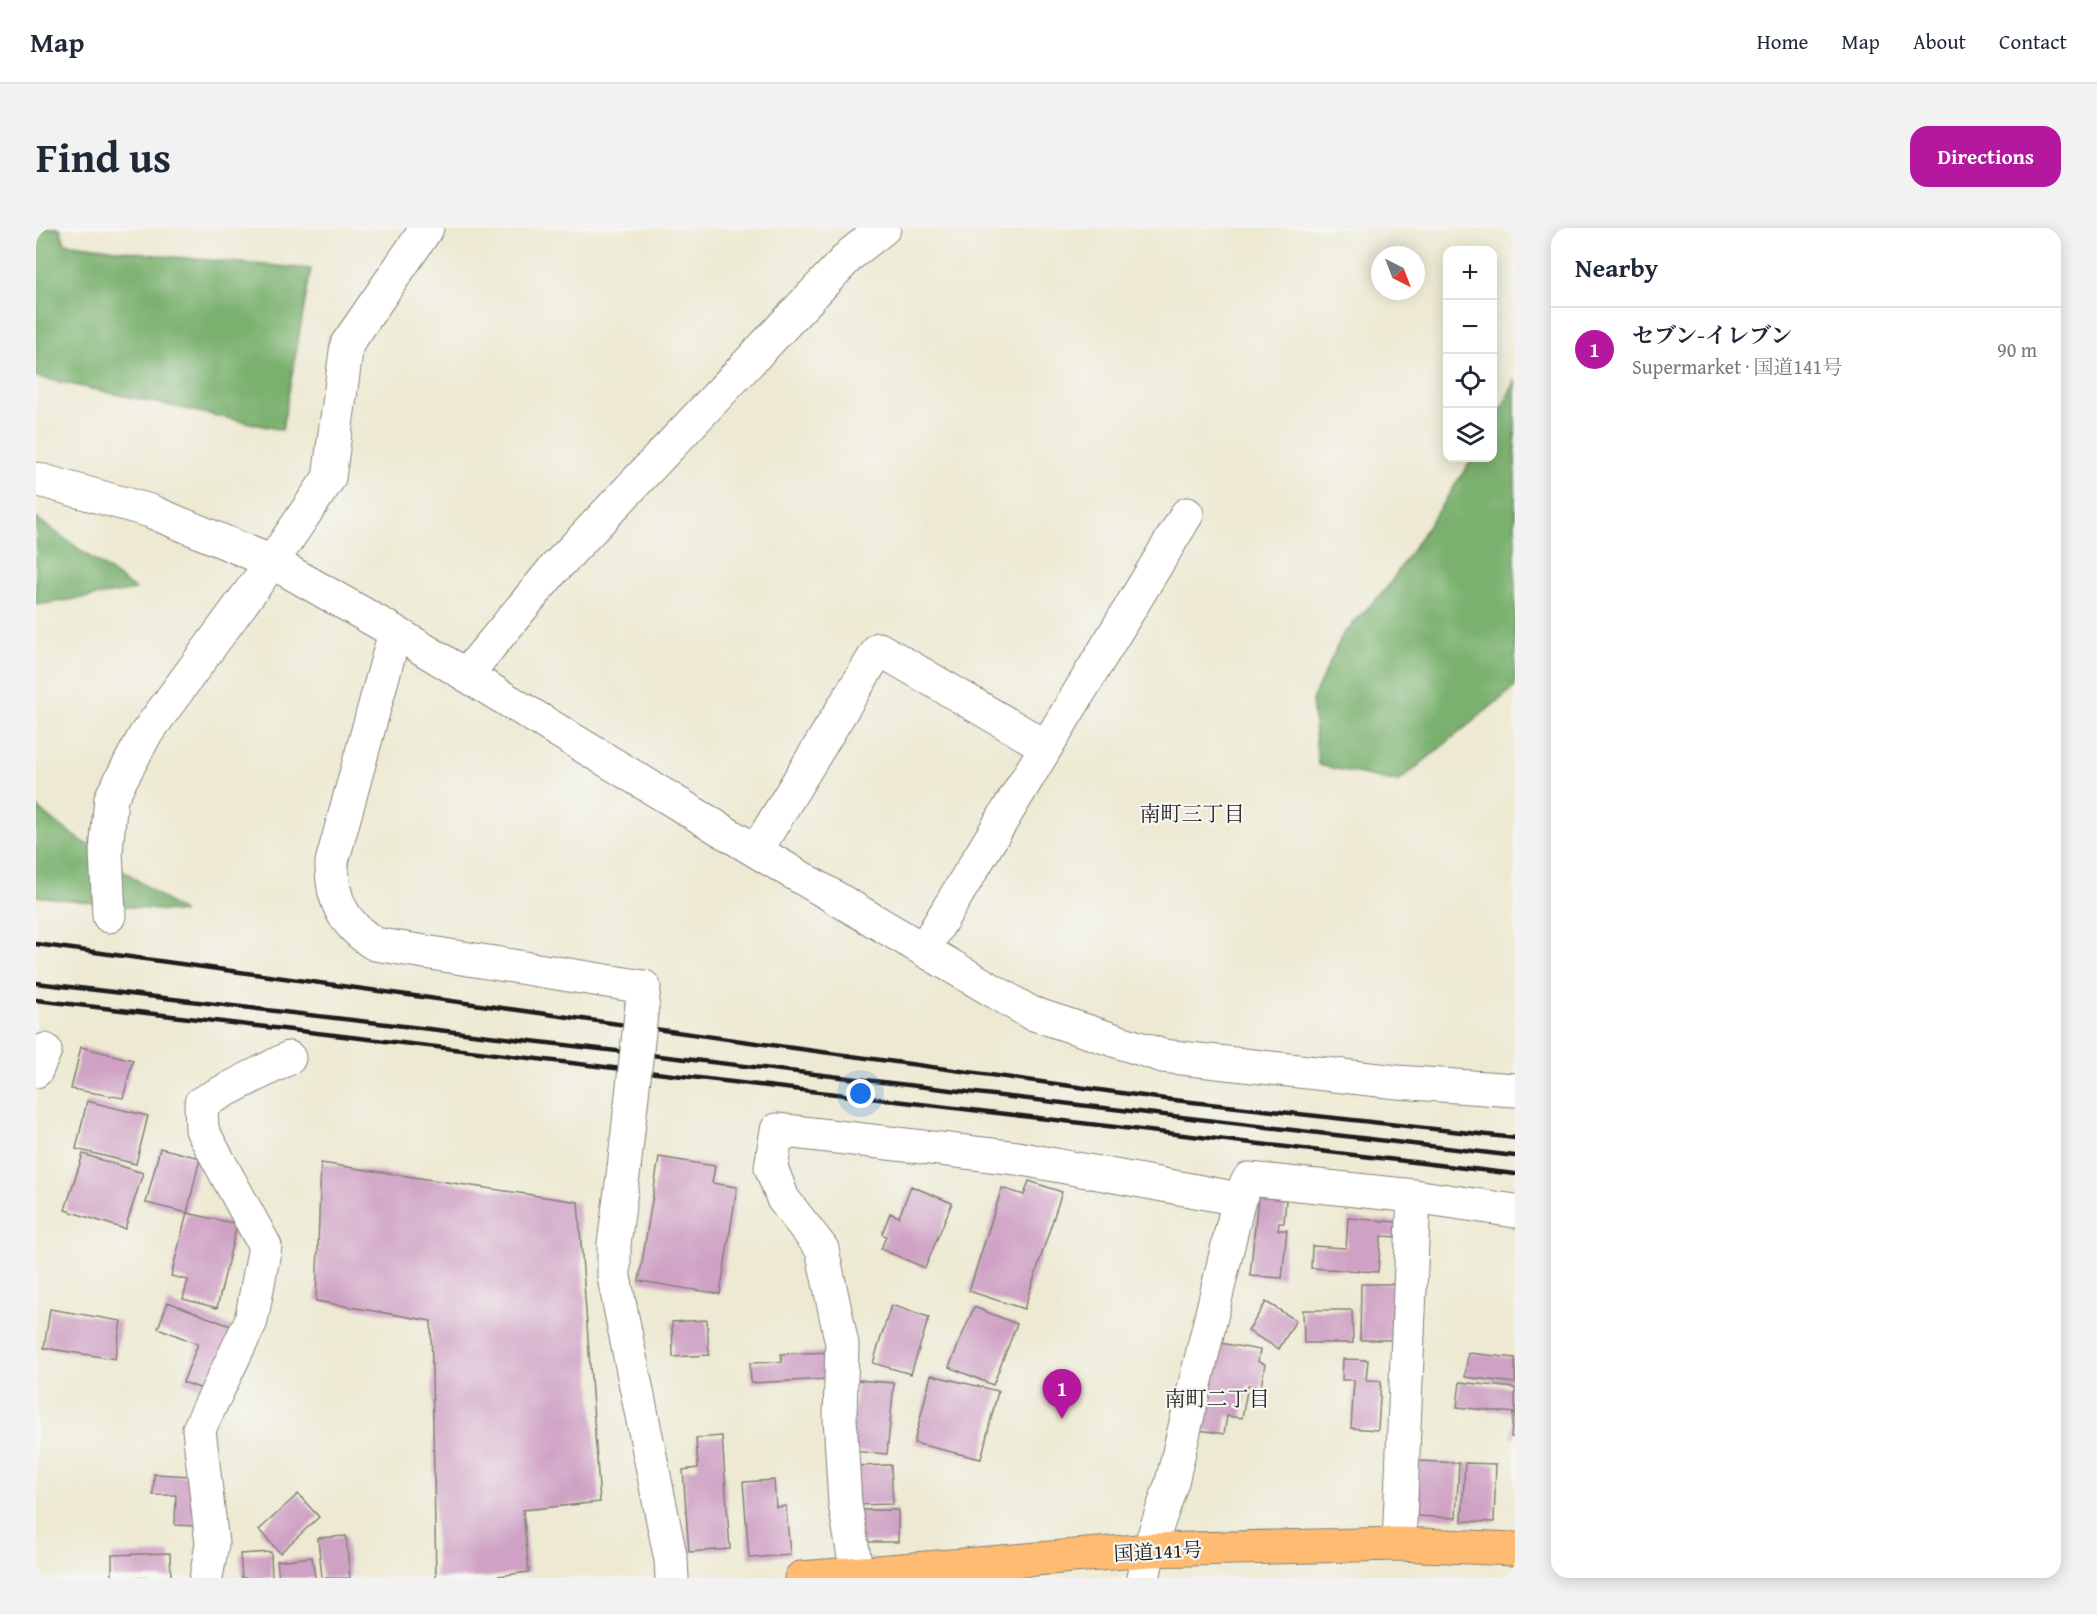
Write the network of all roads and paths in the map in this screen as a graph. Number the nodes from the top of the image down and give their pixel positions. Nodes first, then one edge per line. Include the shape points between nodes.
1 (427, 228) edge
2 (884, 228) edge
3 (36, 480) edge
4 (1187, 514) dead end
5 (272, 562) junction
6 (396, 632) junction
7 (466, 675) junction
8 (1045, 746) junction
9 (756, 851) junction
10 (109, 916) dead end
11 (924, 949) junction
12 (289, 1058) dead end
13 (1515, 1090) edge
14 (1414, 1196) junction
15 (1239, 1198) junction
16 (1515, 1211) edge
17 (1399, 1544) junction
18 (1515, 1549) edge
19 (1146, 1564) edge
20 (857, 1574) junction
21 (206, 1578) edge
22 (672, 1578) edge
23 (801, 1578) edge

1 - 5 street via 347,344 329,478
2 - 7 street via 851,254 553,570
3 - 5 street via 150,511
4 - 8 street
5 - 6 street
5 - 10 street via 145,735 111,798 105,851
6 - 7 street
6 - 22 street, bridge via 332,862 335,901 346,920 375,944 644,987 614,1244 614,1277
7 - 9 street
8 - 9 street via 879,649
8 - 11 street
9 - 11 street
11 - 13 street via 1031,1013 1163,1056 1397,1082
12 - 21 street via 201,1103 202,1130 265,1246 251,1321 199,1429 212,1544
14 - 15 street via 1249,1179
14 - 16 street
14 - 17 street
15 - 19 street via 1172,1482
15 - 20 street via 1017,1158 777,1130 771,1167 783,1198 822,1249 842,1344 840,1418 845,1504
17 - 18 highway, 国道141号
17 - 19 highway, 国道141号
19 - 20 highway, 国道141号
20 - 23 highway, 国道141号

